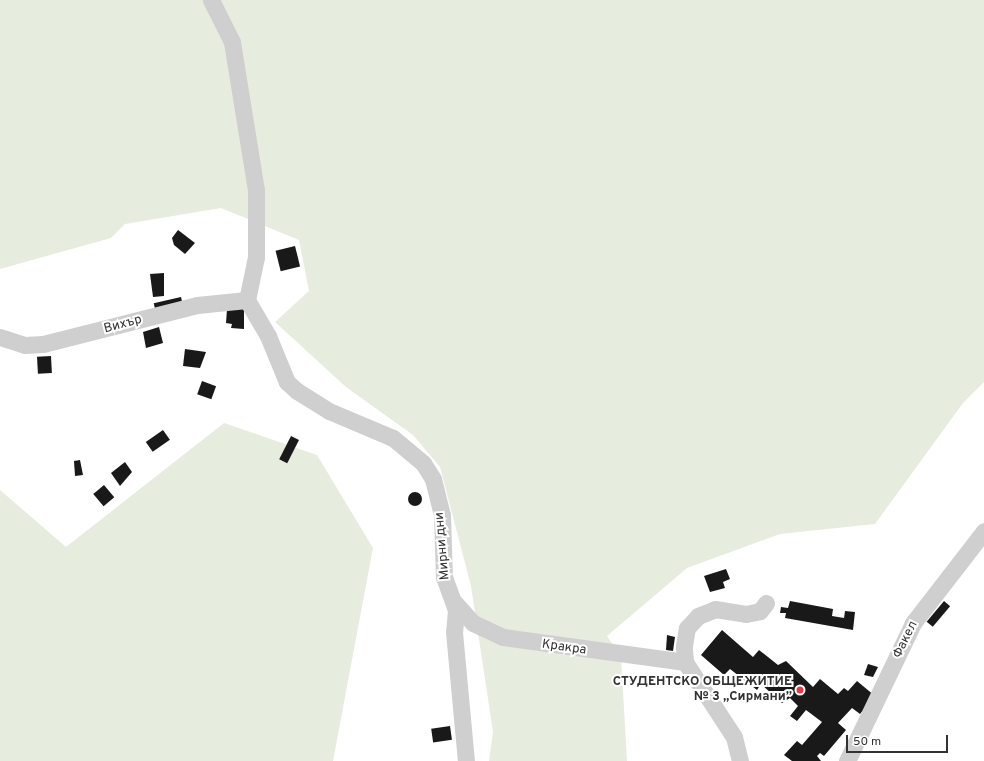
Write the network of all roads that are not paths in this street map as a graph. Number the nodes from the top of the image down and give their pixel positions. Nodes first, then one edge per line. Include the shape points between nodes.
1 (211, 0) edge
2 (247, 300) junction
3 (0, 337) edge
4 (984, 531) edge
5 (455, 603) junction
6 (766, 603) dead end
7 (685, 662) junction
8 (466, 761) edge
9 (740, 761) edge
10 (847, 761) edge

1 - 2 street via 232,42 256,190 256,257
2 - 3 street, Вихър via 197,305 43,344 25,345
2 - 5 street, Мирни дни via 268,336 287,382 329,411 393,438 422,463 433,480 438,500 444,577
4 - 10 street, Факел via 913,623
5 - 7 street, Кракра via 473,623 503,637
5 - 8 street, Мирни дни via 454,632
6 - 7 street via 760,611 746,614 715,609 698,616 687,628
7 - 9 street via 734,737

